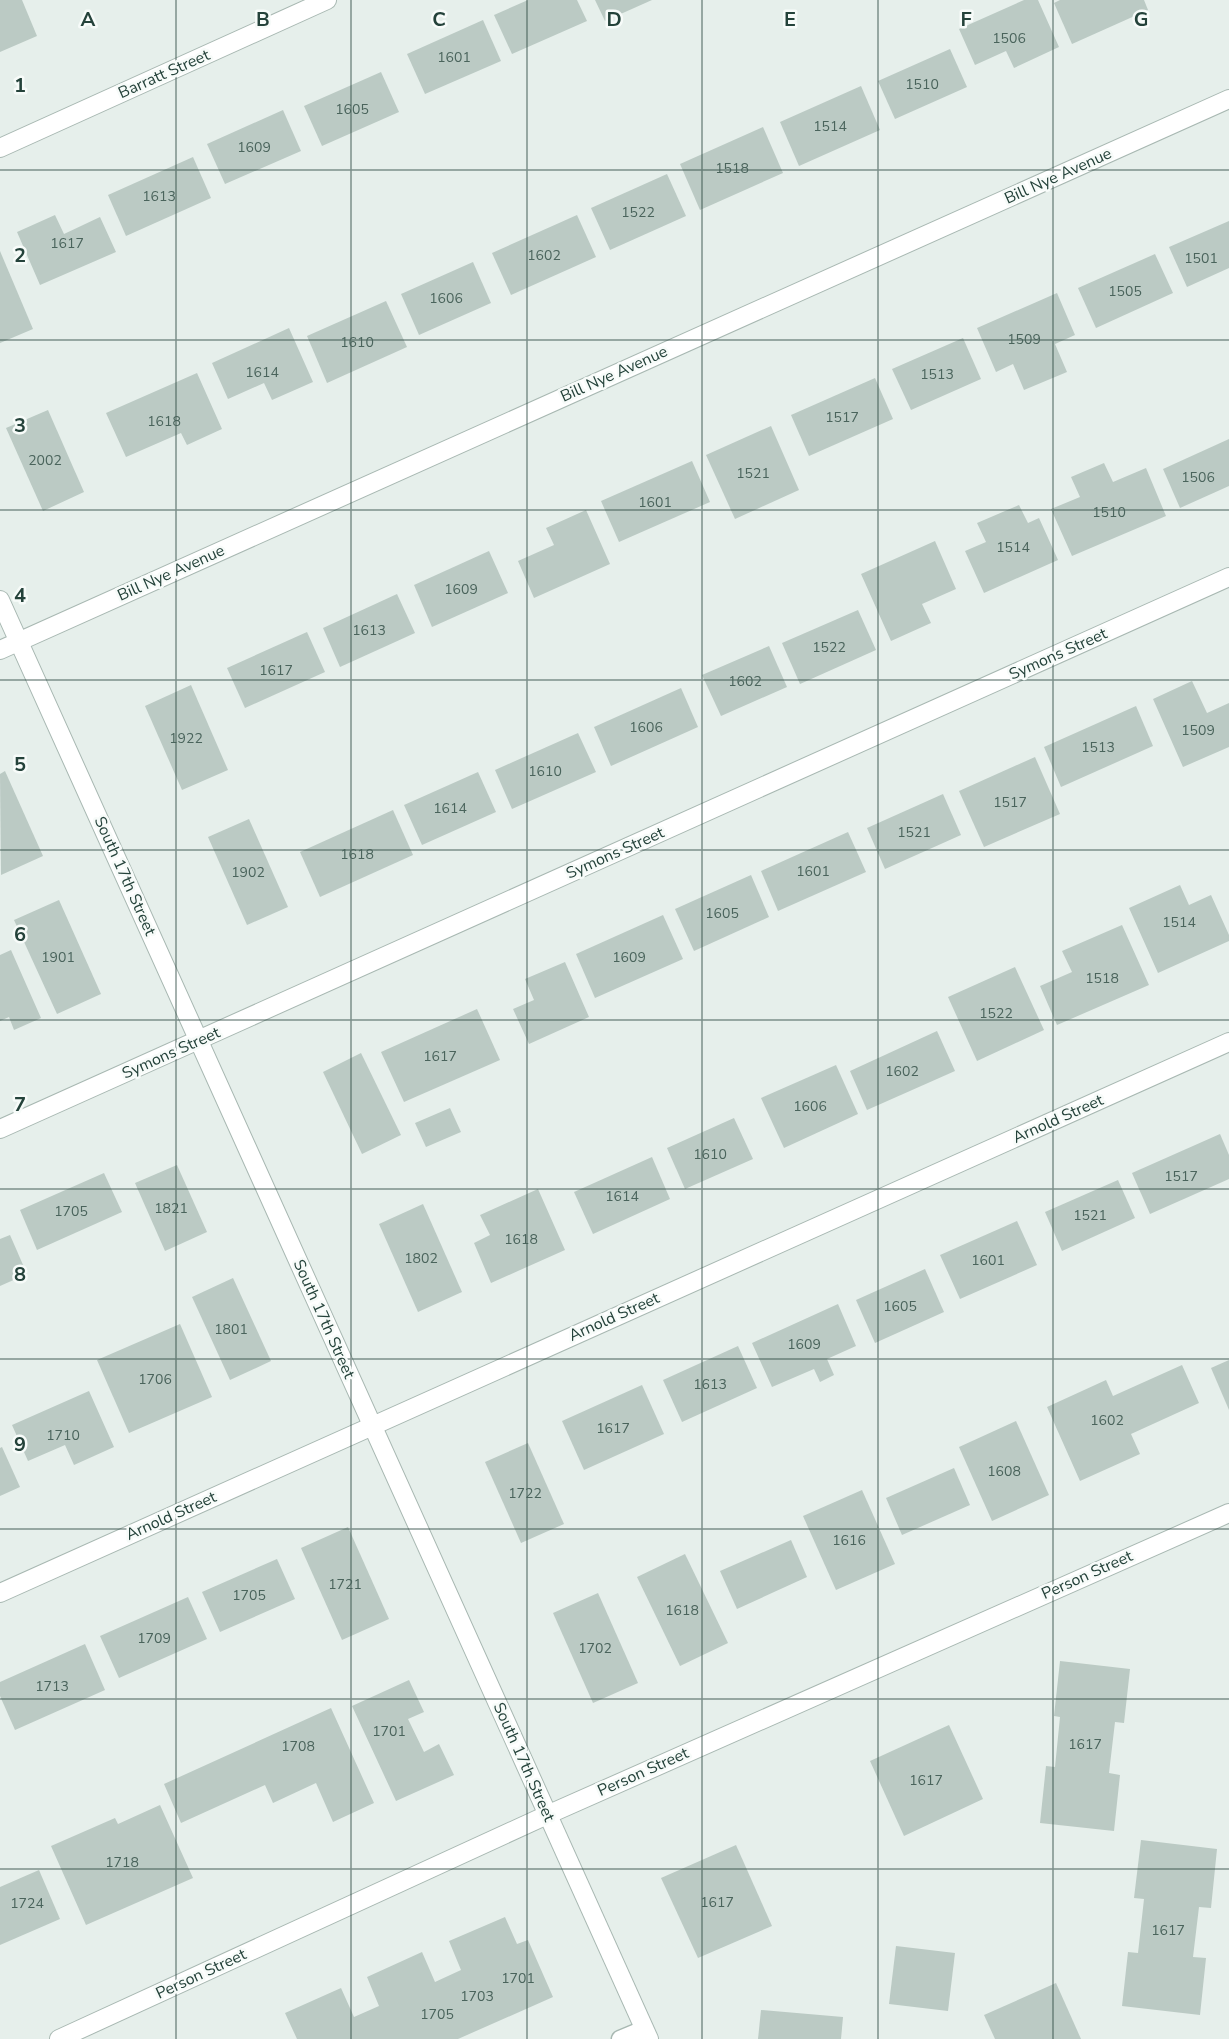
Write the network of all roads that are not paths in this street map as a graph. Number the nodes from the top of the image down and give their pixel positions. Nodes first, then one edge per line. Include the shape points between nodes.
1 (327, 0) edge
2 (1229, 99) edge
3 (0, 148) edge
4 (1229, 577) edge
5 (0, 600) edge
6 (19, 641) junction
7 (0, 650) edge
8 (199, 1041) junction
9 (1229, 1042) edge
10 (0, 1129) edge
11 (372, 1426) junction
12 (1229, 1512) edge
13 (0, 1593) edge
14 (547, 1815) junction
15 (646, 2034) edge
16 (59, 2039) edge
17 (620, 2039) edge

1 - 3 street, Barratt Street
2 - 6 street, Bill Nye Avenue
4 - 8 street, Symons Street
5 - 6 street, South 17th Street
6 - 7 street, Bill Nye Avenue
6 - 8 street, South 17th Street
8 - 10 street, Symons Street
8 - 11 street, South 17th Street
9 - 11 street, Arnold Street
11 - 13 street, Arnold Street
11 - 14 street, South 17th Street
12 - 14 street, Person Street
14 - 15 street, South 17th Street
14 - 16 street, Person Street
15 - 17 lane

